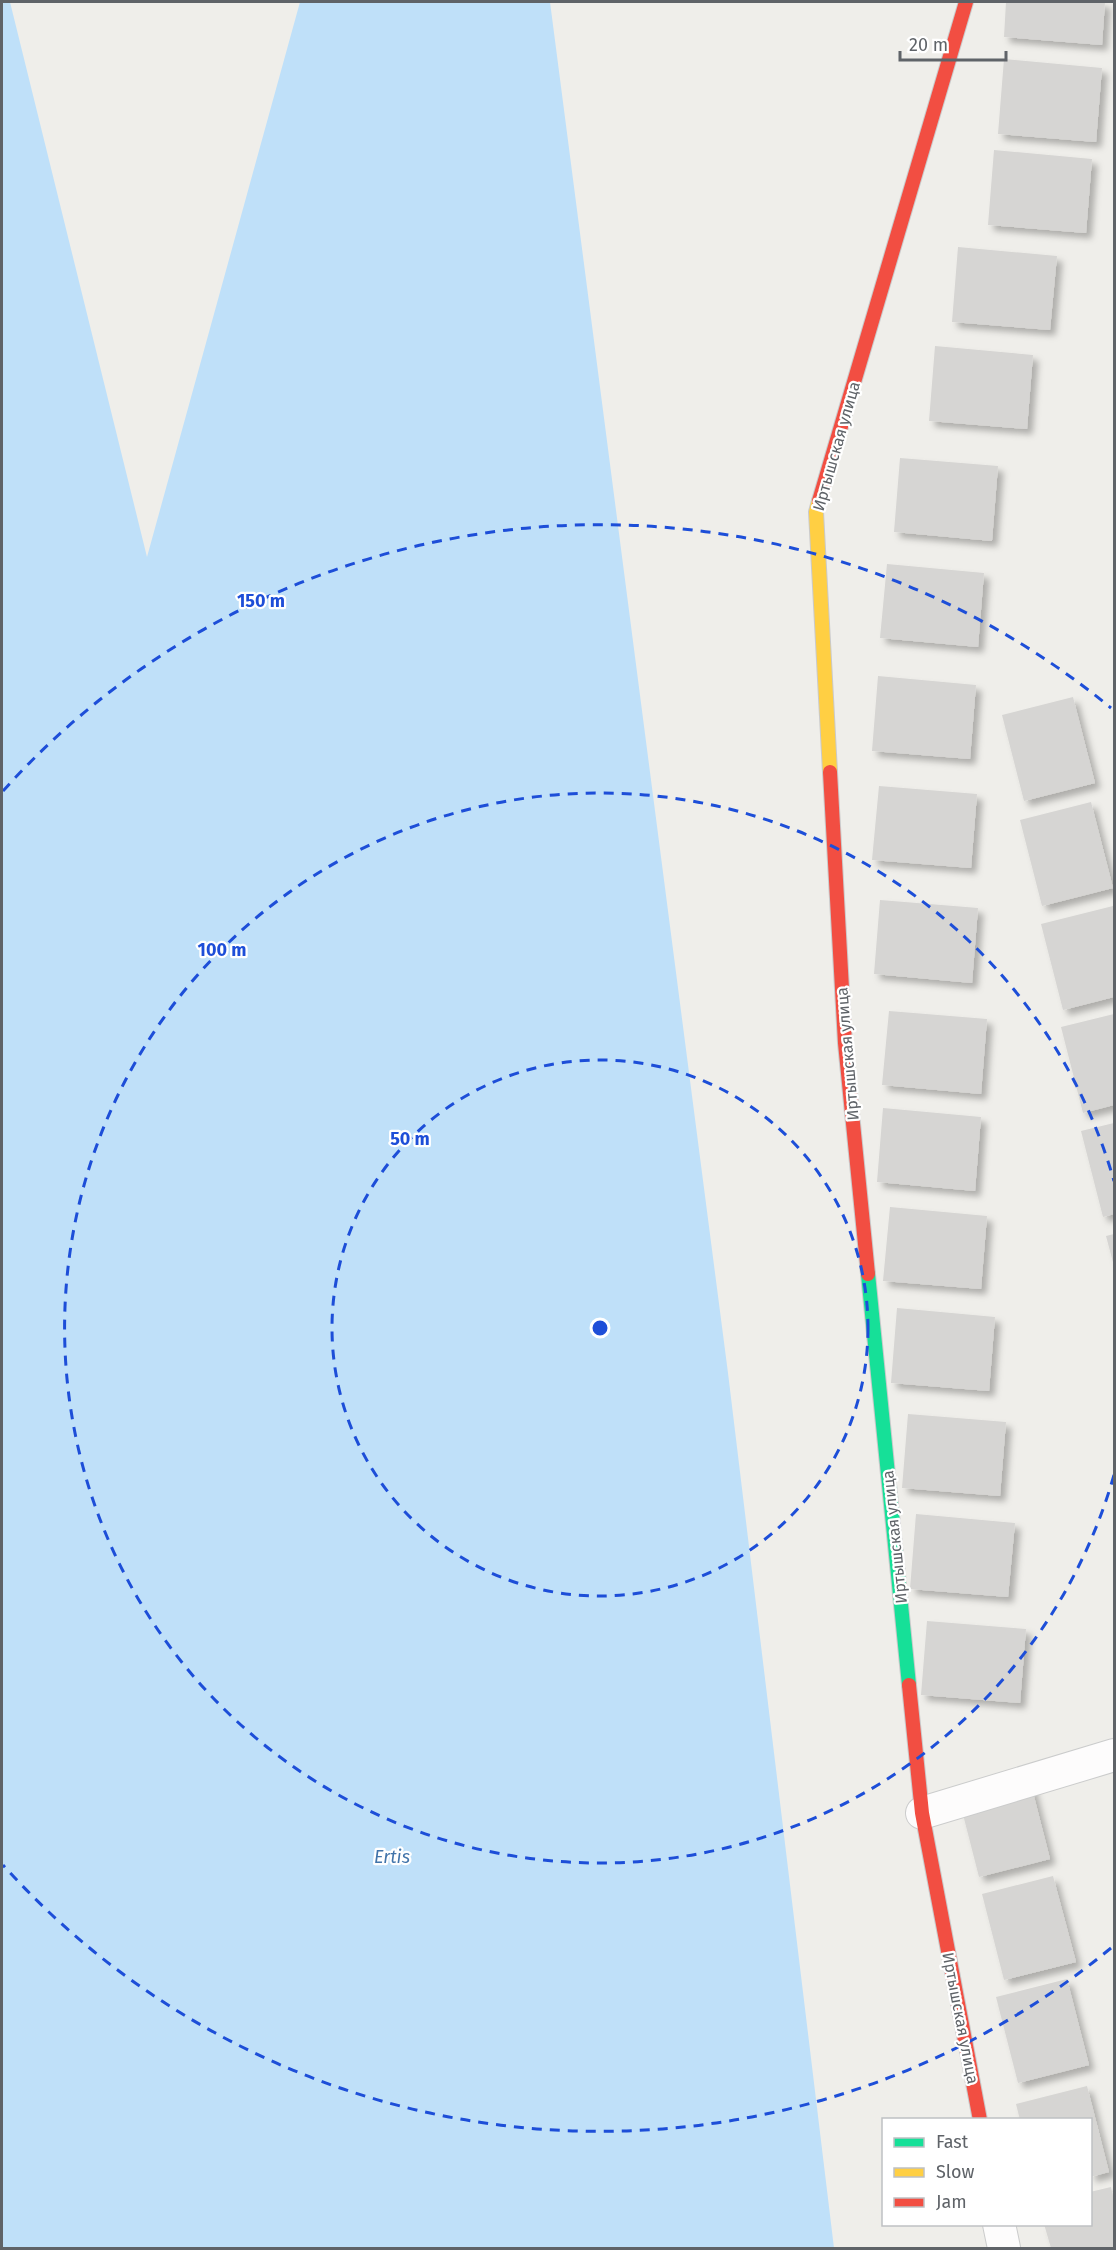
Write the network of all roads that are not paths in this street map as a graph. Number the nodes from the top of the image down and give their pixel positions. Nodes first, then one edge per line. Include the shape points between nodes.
1 (966, 2) edge
2 (1114, 1755) edge
3 (922, 1813) junction
4 (980, 2118) edge
5 (999, 2226) edge
6 (1004, 2248) edge

1 - 3 street, Иртышская улица via 816,512 844,1043
2 - 3 street
3 - 4 street, Иртышская улица
5 - 6 street

